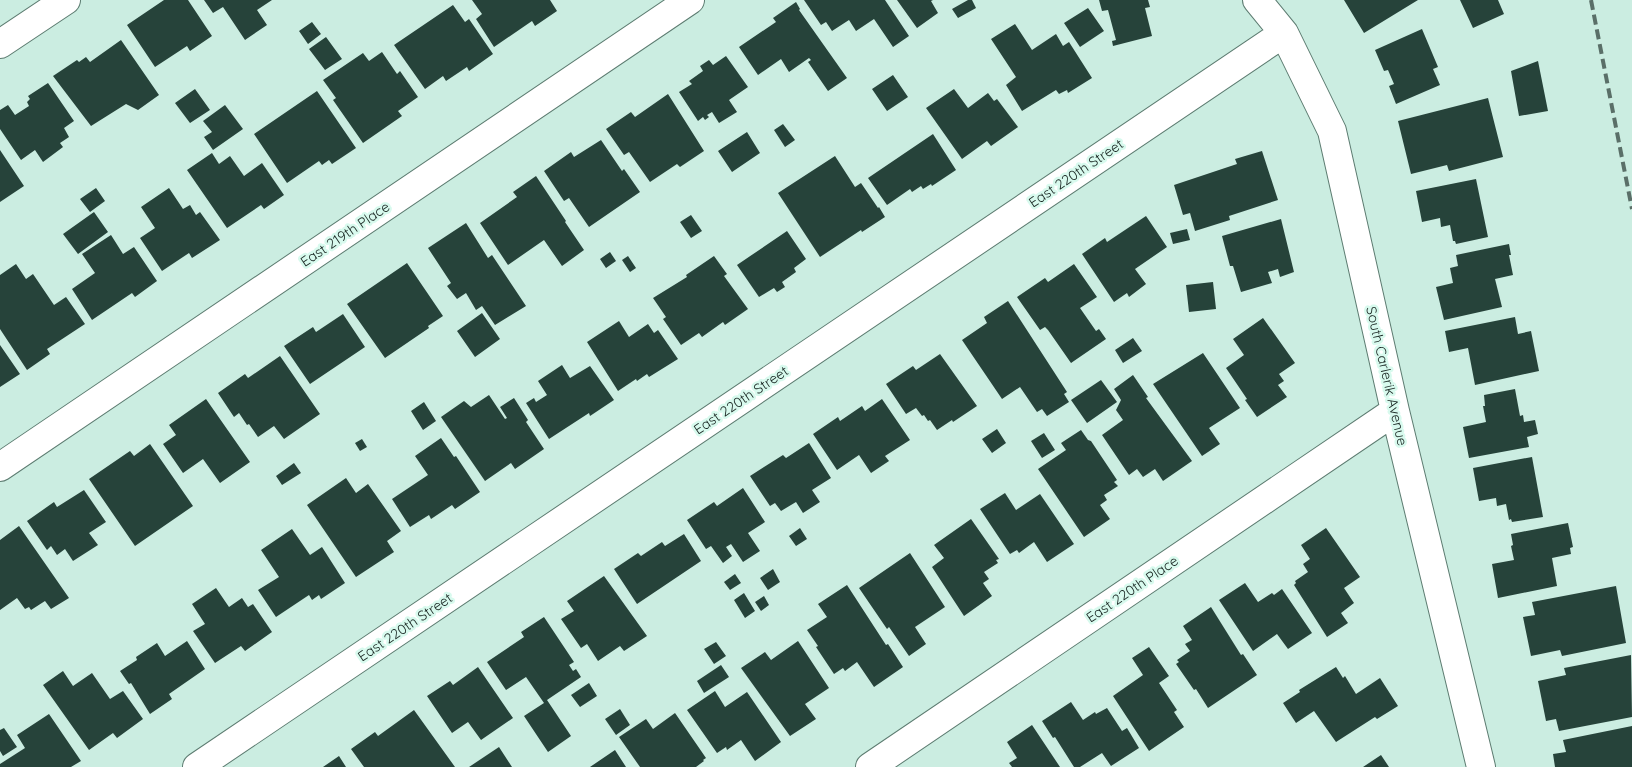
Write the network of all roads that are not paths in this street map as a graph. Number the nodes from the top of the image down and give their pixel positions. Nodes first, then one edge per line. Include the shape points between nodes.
1 (66, 0) edge
2 (690, 0) edge
3 (1257, 0) edge
4 (1284, 33) junction
5 (0, 44) edge
6 (1395, 411) junction
7 (0, 467) edge
8 (197, 767) edge
9 (870, 767) edge
10 (1481, 767) edge

1 - 5 street
2 - 7 street, East 219th Place
3 - 4 street, South Carlerik Avenue
4 - 6 street, South Carlerik Avenue via 1332,131
4 - 8 street, East 220th Street
6 - 9 street, East 220th Place
6 - 10 street, South Carlerik Avenue

